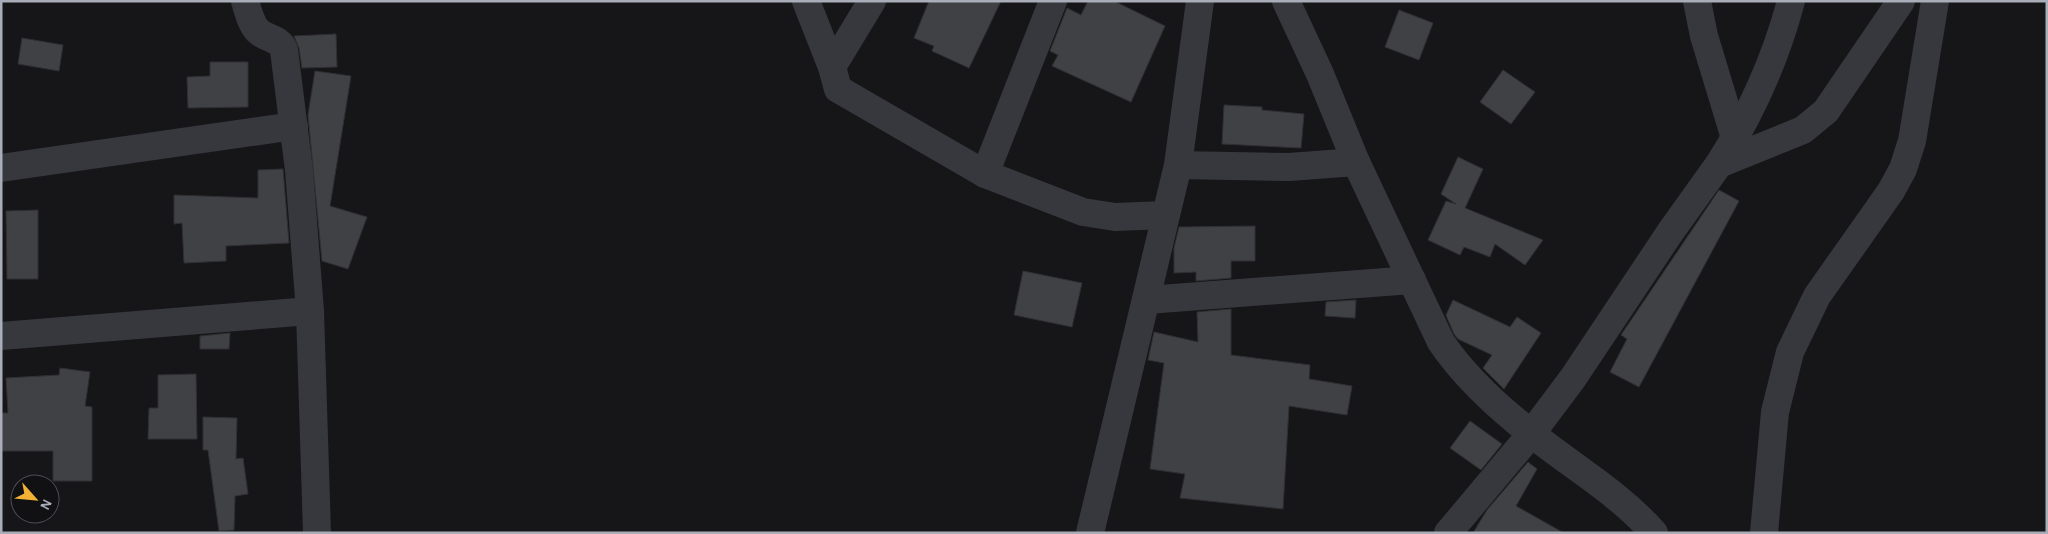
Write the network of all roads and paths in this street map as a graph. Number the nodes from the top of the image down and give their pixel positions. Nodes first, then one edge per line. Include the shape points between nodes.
1 (245, 1) edge
2 (806, 1) edge
3 (872, 1) edge
4 (1053, 1) edge
5 (1200, 1) edge
6 (1286, 1) edge
7 (1697, 1) edge
8 (1790, 1) edge
9 (1901, 1) edge
10 (1935, 1) edge
11 (832, 67) junction
12 (294, 126) junction
13 (1735, 138) junction
14 (1356, 162) junction
15 (1719, 164) junction
16 (1178, 165) junction
17 (1, 168) edge
18 (985, 174) junction
19 (1165, 215) junction
20 (1412, 280) junction
21 (1147, 300) junction
22 (310, 311) junction
23 (1, 336) edge
24 (1531, 434) junction
25 (317, 533) edge
26 (1090, 533) edge
27 (1448, 533) edge
28 (1654, 533) edge
29 (1764, 533) edge

1 - 12 street via 259,32 282,45
2 - 11 street
3 - 11 street
4 - 18 street
5 - 16 street
6 - 14 street
7 - 13 street via 1704,36
8 - 13 street via 1772,59
9 - 15 street via 1826,111 1803,130
10 - 29 street via 1912,142 1903,169 1817,296 1790,352 1776,412
11 - 18 street via 838,90
12 - 17 street
12 - 22 street
13 - 15 street
14 - 16 street via 1289,167
14 - 20 street
15 - 24 street
16 - 19 street
18 - 19 street via 1083,212 1115,218
19 - 21 street
20 - 21 street
20 - 24 street via 1441,342 1457,365
21 - 26 street
22 - 23 street
22 - 25 street
24 - 27 street
24 - 28 street via 1610,491

